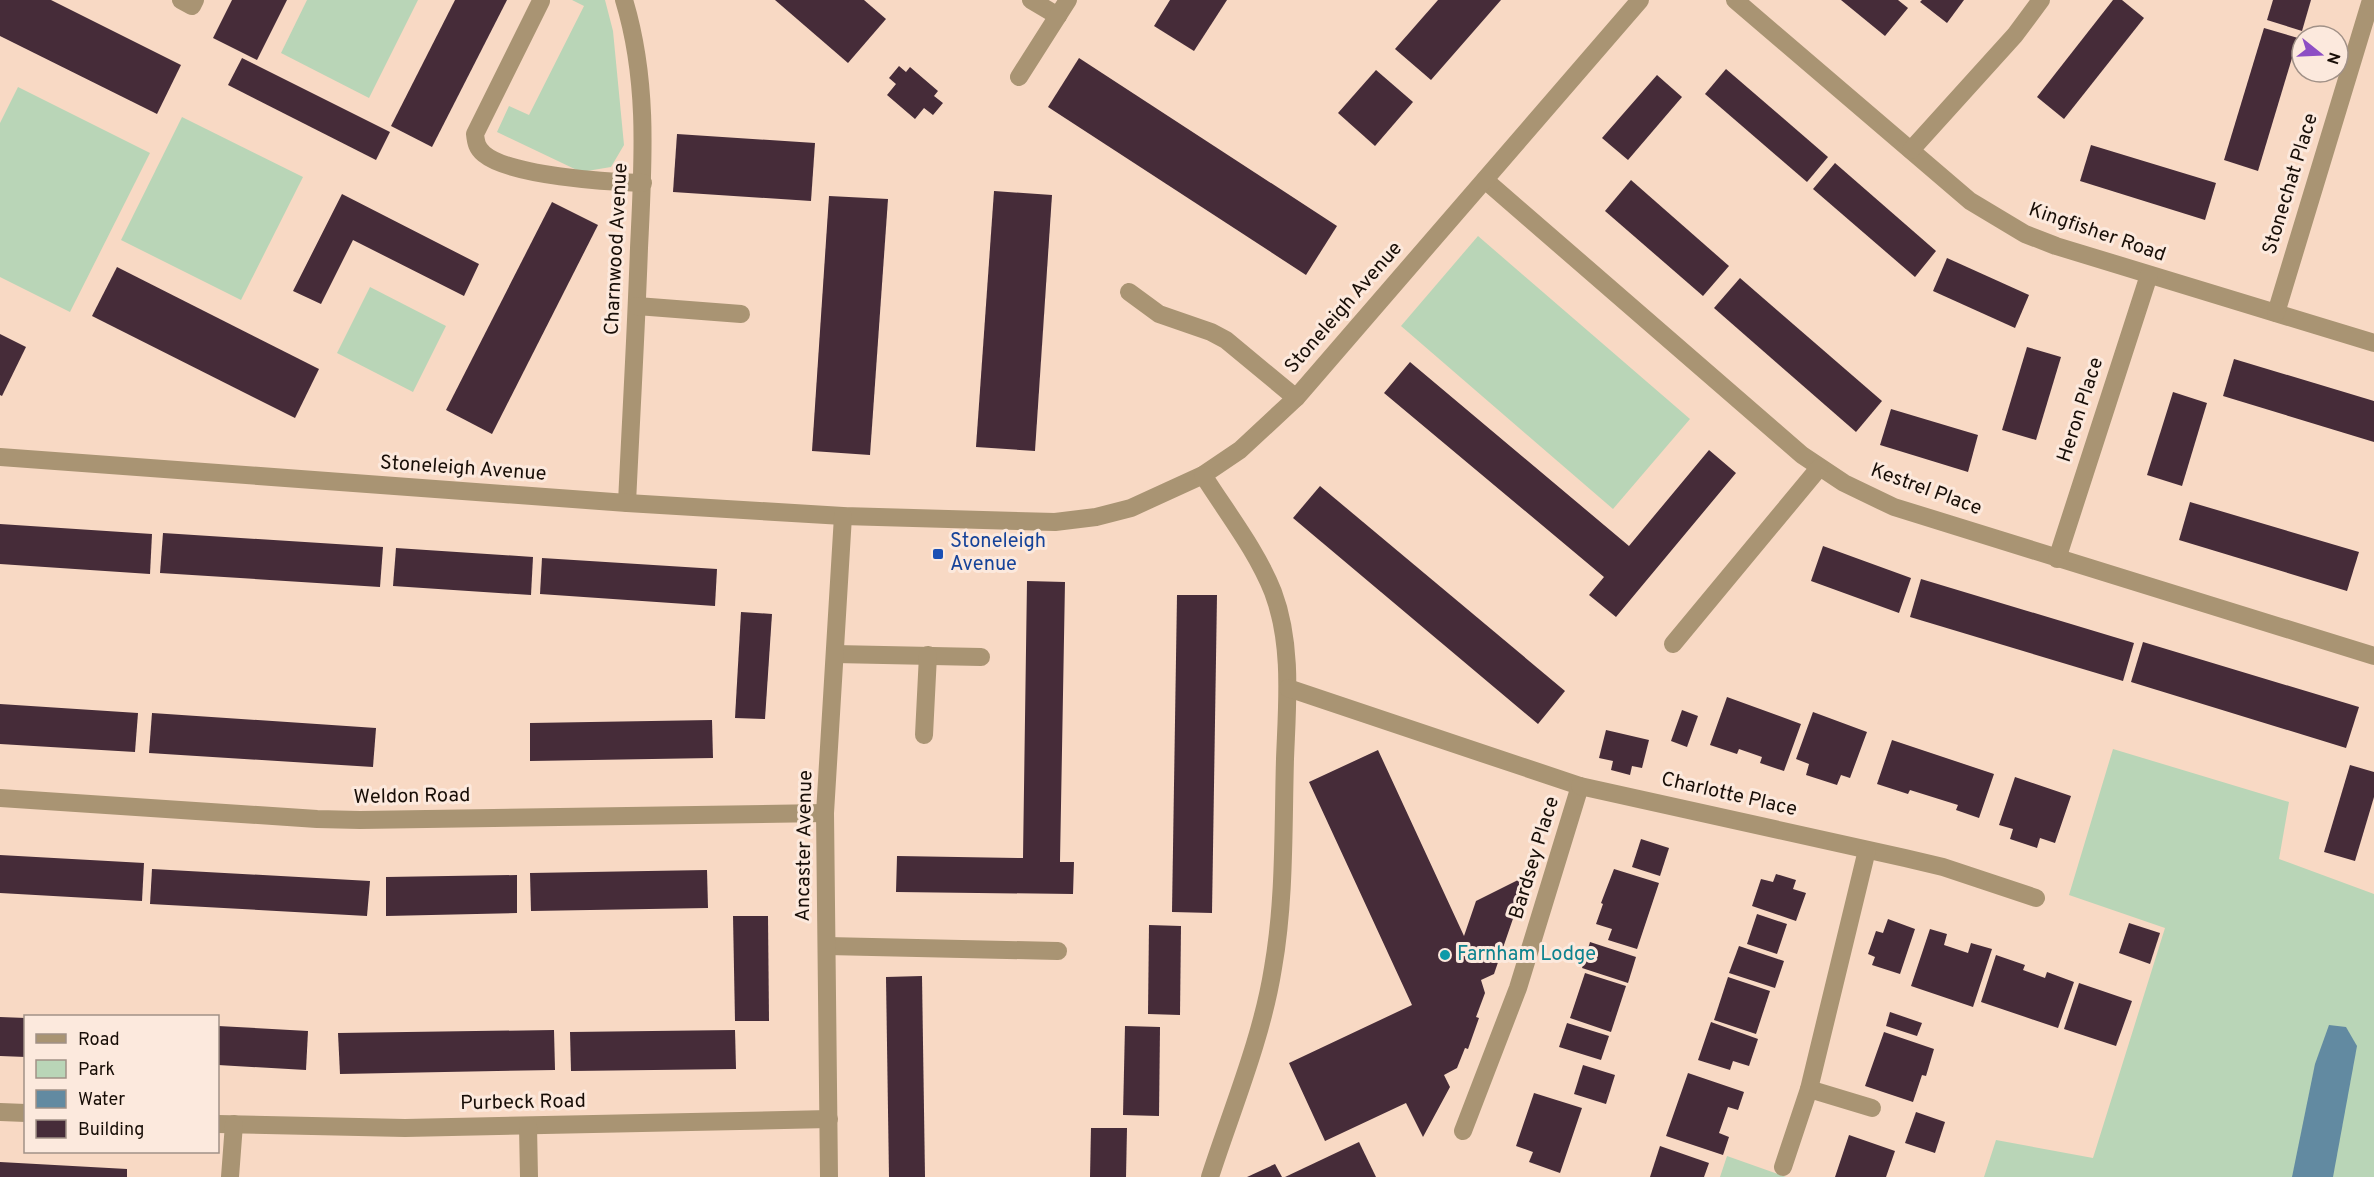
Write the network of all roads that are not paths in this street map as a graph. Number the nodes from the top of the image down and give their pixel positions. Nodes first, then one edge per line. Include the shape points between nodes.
1 (181, 0) edge
2 (195, 0) edge
3 (624, 0) edge
4 (1031, 0) edge
5 (1068, 0) edge
6 (1640, 0) edge
7 (1735, 0) edge
8 (2041, 0) edge
9 (2371, 0) edge
10 (541, 1) edge
11 (1058, 16) junction
12 (1019, 77) dead end
13 (1911, 150) junction
14 (1485, 180) junction
15 (643, 183) junction
16 (2149, 275) junction
17 (1129, 292) dead end
18 (637, 306) junction
19 (2276, 312) junction
20 (741, 315) dead end
21 (2374, 343) edge
22 (1296, 398) junction
23 (0, 457) edge
24 (1819, 468) junction
25 (1203, 475) junction
26 (627, 503) junction
27 (843, 516) junction
28 (2057, 559) junction
29 (1673, 644) dead end
30 (835, 654) junction
31 (928, 655) junction
32 (2374, 656) edge
33 (981, 657) dead end
34 (1288, 688) junction
35 (924, 735) dead end
36 (1580, 786) junction
37 (0, 798) edge
38 (825, 813) junction
39 (1867, 850) junction
40 (2036, 898) dead end
41 (827, 946) junction
42 (1058, 951) dead end
43 (1809, 1089) junction
44 (1872, 1108) dead end
45 (0, 1112) edge
46 (24, 1113) edge
47 (829, 1119) junction
48 (226, 1124) edge
49 (528, 1126) junction
50 (1463, 1131) dead end
51 (1783, 1167) dead end
52 (230, 1177) edge
53 (529, 1177) edge
54 (830, 1177) edge
55 (1210, 1177) edge

1 - 2 street via 192,6
3 - 15 street, Charnwood Avenue via 643,111
4 - 11 street
5 - 11 street
6 - 14 street, Stoneleigh Avenue
7 - 13 street, Kingfisher Road
8 - 13 street
9 - 19 street, Stonechat Place
10 - 15 street via 475,134 476,145 485,155 507,165 589,181
11 - 12 street
13 - 16 street, Kingfisher Road via 1970,201 2025,234
14 - 22 street, Stoneleigh Avenue
14 - 24 street, Kestrel Place
15 - 18 street, Charnwood Avenue
16 - 19 street, Kingfisher Road
16 - 28 street, Heron Place
17 - 22 street via 1159,314 1226,340
18 - 20 street
18 - 26 street, Charnwood Avenue
19 - 21 street, Kingfisher Road
22 - 25 street, Stoneleigh Avenue via 1240,450
23 - 26 street, Stoneleigh Avenue
24 - 28 street, Kestrel Place via 1894,507
24 - 29 street
25 - 27 street, Stoneleigh Avenue via 1131,508 1055,522
25 - 34 street via 1273,592 1283,629
26 - 27 street, Stoneleigh Avenue
27 - 30 street, Ancaster Avenue
28 - 32 street, Kestrel Place
30 - 31 street
30 - 38 street, Ancaster Avenue
31 - 33 street
31 - 35 street
34 - 36 street, Bardsey Place
34 - 55 street via 1281,893 1273,970 1257,1034
36 - 39 street, Charlotte Place
36 - 50 street, Bardsey Place via 1518,988
37 - 38 street, Weldon Road via 360,820
38 - 41 street, Ancaster Avenue
39 - 40 street, Charlotte Place via 1943,867
39 - 43 street
41 - 42 street
41 - 47 street, Ancaster Avenue
43 - 44 street
43 - 51 street
45 - 46 street
47 - 49 street, Purbeck Road
47 - 54 street, Ancaster Avenue
48 - 49 street, Purbeck Road
48 - 52 street
49 - 53 street

